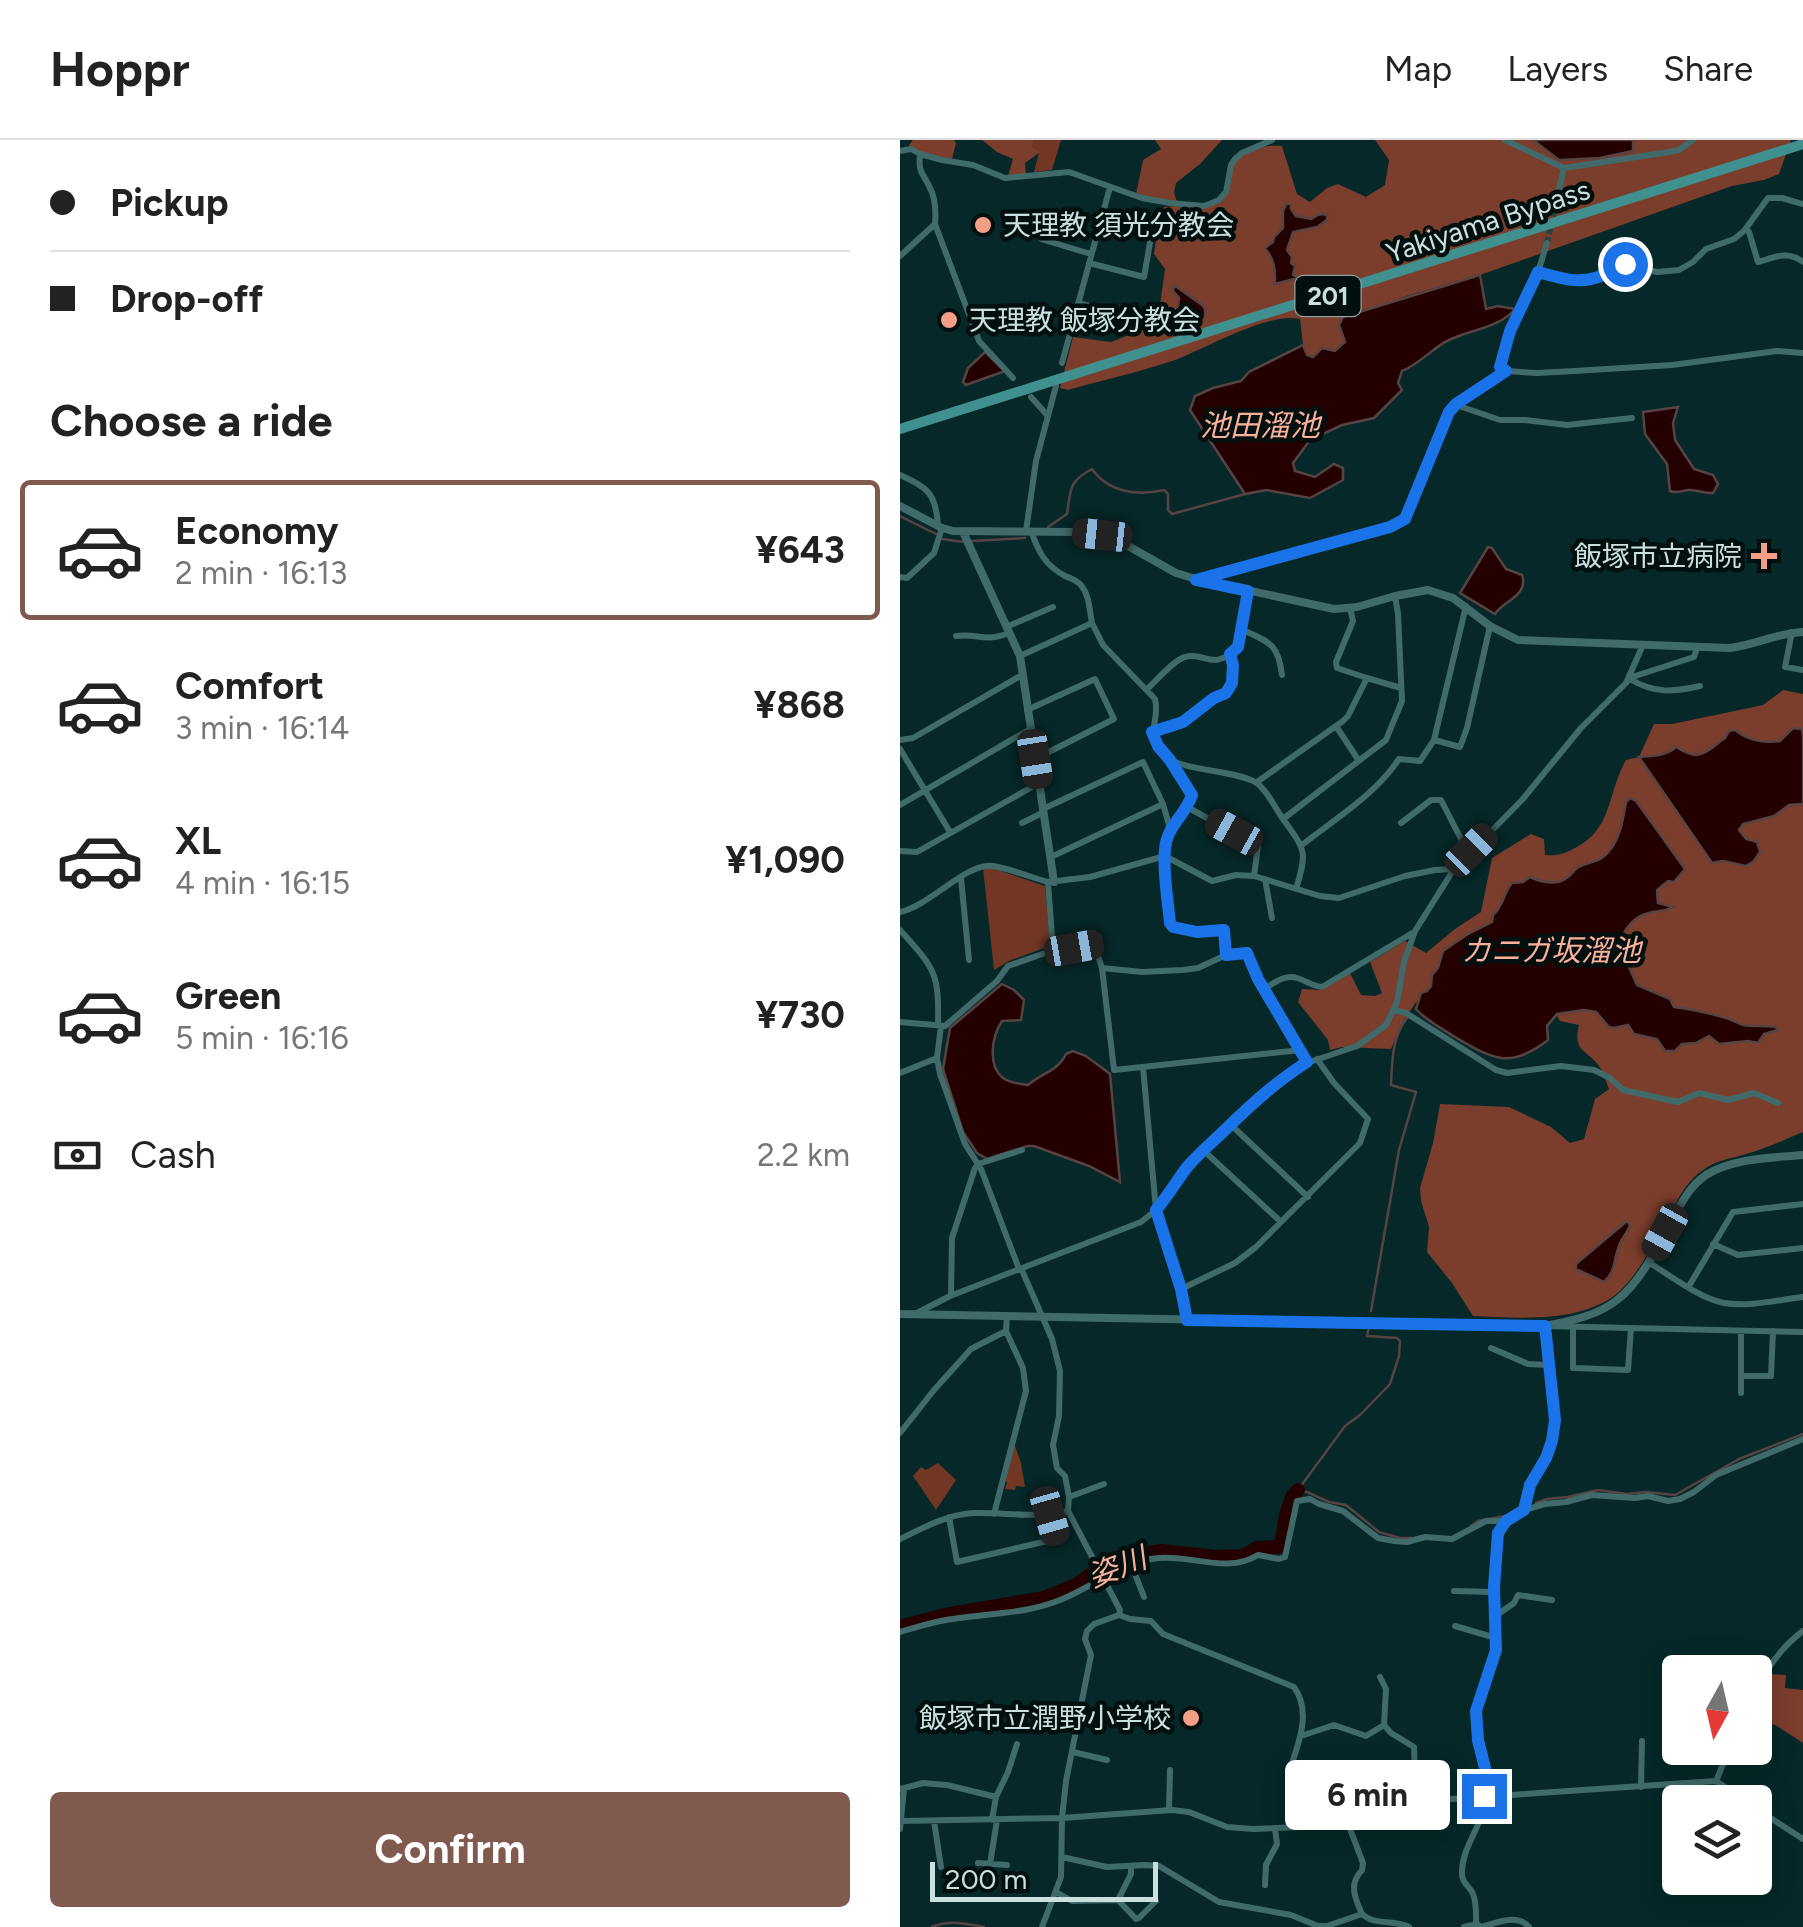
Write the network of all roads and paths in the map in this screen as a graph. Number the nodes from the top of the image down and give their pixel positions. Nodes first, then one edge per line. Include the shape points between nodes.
1 (1272, 140) edge
2 (1505, 140) edge
3 (1693, 140) edge
4 (1802, 142) edge
5 (900, 151) edge
6 (920, 154) junction
7 (1564, 168) junction
8 (1110, 187) junction
9 (1557, 198) tunnel mouth
10 (1803, 204) edge
11 (1104, 215) junction
12 (936, 224) junction
13 (1746, 229) junction
14 (1057, 234) dead end
15 (1041, 240) dead end
16 (1054, 243) junction
17 (1548, 243) tunnel mouth
18 (1092, 254) junction
19 (900, 256) edge
20 (1803, 262) edge
21 (1089, 263) junction
22 (1538, 272) junction
23 (1078, 303) junction
24 (1138, 318) dead end
25 (1803, 353) edge
26 (1062, 363) dead end
27 (1506, 371) junction
28 (1013, 378) dead end
29 (1056, 386) dead end
30 (1031, 398) dead end
31 (1456, 404) junction
32 (1048, 416) junction
33 (1632, 418) dead end
34 (900, 429) edge
35 (900, 475) edge
36 (900, 506) edge
37 (940, 532) junction
38 (1029, 532) junction
39 (966, 538) junction
40 (900, 577) edge
41 (1196, 580) junction
42 (1248, 591) junction
43 (1394, 596) junction
44 (1466, 606) junction
45 (1053, 607) dead end
46 (1350, 608) junction
47 (1092, 623) junction
48 (1490, 626) junction
49 (1241, 629) junction
50 (1008, 630) junction
51 (1800, 632) edge
52 (956, 636) dead end
53 (1643, 645) junction
54 (1696, 648) junction
55 (1230, 654) junction
56 (1020, 656) junction
57 (1803, 670) edge
58 (1282, 674) dead end
59 (1022, 675) junction
60 (1367, 678) junction
61 (1629, 678) junction
62 (1700, 686) dead end
63 (1401, 688) junction
64 (1147, 689) junction
65 (1028, 710) junction
66 (1336, 726) junction
67 (1030, 729) junction
68 (1152, 732) junction
69 (900, 740) edge
70 (1434, 740) junction
71 (900, 749) edge
72 (1035, 759) junction
73 (1170, 760) junction
74 (1358, 761) junction
75 (1257, 782) junction
76 (1039, 784) junction
77 (925, 790) junction
78 (1164, 804) junction
79 (900, 805) edge
80 (1188, 807) junction
81 (1043, 811) junction
82 (1283, 819) junction
83 (1401, 822) dead end
84 (1022, 823) dead end
85 (950, 832) junction
86 (1168, 834) junction
87 (1302, 844) junction
88 (1471, 850) junction
89 (900, 851) edge
90 (1165, 856) junction
91 (1051, 857) junction
92 (1454, 869) junction
93 (1254, 876) junction
94 (961, 878) junction
95 (1265, 879) junction
96 (1051, 882) junction
97 (1296, 889) junction
98 (900, 912) edge
99 (1272, 918) dead end
100 (900, 930) edge
101 (1415, 931) junction
102 (1054, 951) junction
103 (1226, 955) junction
104 (969, 960) dead end
105 (1102, 968) junction
106 (1264, 988) junction
107 (1394, 1010) junction
108 (900, 1022) edge
109 (940, 1025) junction
110 (1301, 1050) junction
111 (938, 1058) junction
112 (1317, 1059) junction
113 (1307, 1062) junction
114 (1143, 1067) junction
115 (900, 1073) edge
116 (1778, 1103) dead end
117 (1231, 1125) junction
118 (1022, 1150) dead end
119 (1204, 1150) junction
120 (1803, 1155) edge
121 (978, 1164) junction
122 (1308, 1197) junction
123 (1803, 1204) edge
124 (1156, 1210) junction
125 (1280, 1221) junction
126 (1713, 1244) junction
127 (1803, 1248) edge
128 (1648, 1262) junction
129 (1020, 1269) junction
130 (1689, 1286) junction
131 (1181, 1289) junction
132 (951, 1295) junction
133 (1803, 1297) edge
134 (900, 1313) edge
135 (915, 1314) junction
136 (1007, 1316) junction
137 (1041, 1317) junction
138 (1187, 1320) junction
139 (1545, 1326) junction
140 (1573, 1326) junction
141 (1631, 1328) junction
142 (1742, 1331) junction
143 (1006, 1332) junction
144 (1772, 1332) junction
145 (1803, 1332) edge
146 (1491, 1348) dead end
147 (1549, 1365) junction
148 (1741, 1376) junction
149 (1740, 1393) dead end
150 (900, 1433) edge
151 (1803, 1439) edge
152 (1104, 1484) dead end
153 (1069, 1497) junction
154 (1524, 1510) junction
155 (1068, 1511) junction
156 (994, 1514) junction
157 (1050, 1516) junction
158 (949, 1517) junction
159 (1506, 1521) junction
160 (900, 1539) edge
161 (1131, 1564) junction
162 (1104, 1576) junction
163 (1454, 1591) dead end
164 (1494, 1592) junction
165 (1144, 1596) dead end
166 (1552, 1600) dead end
167 (1119, 1614) junction
168 (1494, 1618) junction
169 (1455, 1626) dead end
170 (1803, 1631) edge
171 (900, 1632) edge
172 (1496, 1638) junction
173 (1772, 1663) edge
174 (1380, 1677) dead end
175 (1384, 1725) junction
176 (1300, 1736) junction
177 (1642, 1741) dead end
178 (1017, 1744) dead end
179 (1073, 1752) junction
180 (1108, 1760) dead end
181 (1723, 1765) edge
182 (1170, 1770) dead end
183 (1716, 1781) junction
184 (1722, 1785) edge
185 (1640, 1786) junction
186 (902, 1789) edge
187 (1488, 1796) junction
188 (996, 1797) junction
189 (1416, 1802) junction
190 (1168, 1810) junction
191 (1062, 1818) junction
192 (1772, 1819) edge
193 (994, 1820) junction
194 (900, 1821) edge
195 (934, 1821) junction
196 (1347, 1822) junction
197 (1323, 1826) junction
198 (1275, 1828) junction
199 (900, 1829) edge
200 (1803, 1839) edge
201 (1062, 1857) junction
202 (978, 1863) dead end
203 (990, 1864) junction
204 (1007, 1866) dead end
205 (1130, 1866) junction
206 (941, 1867) dead end
207 (1264, 1886) dead end
208 (1056, 1892) junction
209 (1118, 1900) junction
210 (1156, 1901) dead end
211 (1362, 1914) junction
212 (1476, 1926) edge
213 (1042, 1927) edge
214 (1409, 1927) edge
215 (1464, 1927) edge
216 (1529, 1927) edge

1 - 8 street via 1235,158 1226,192 1204,206
2 - 7 street
3 - 7 street via 1679,150
4 - 34 highway, Yakiyama Bypass / 201
5 - 6 street
6 - 8 street via 1005,178 1069,172
6 - 12 street
7 - 9 street
8 - 11 street
10 - 13 street via 1768,198
11 - 18 street
11 - 21 street via 1151,237 1144,277
12 - 19 street
12 - 28 street via 979,341
13 - 20 street via 1758,262 1787,254
13 - 22 street via 1679,270 1625,264 1586,280
14 - 16 street
15 - 16 street
16 - 18 street
17 - 22 street
18 - 21 street
21 - 23 street
22 - 27 street via 1503,350 1500,367
23 - 24 street
23 - 26 street
25 - 27 street
27 - 31 street
29 - 32 street
30 - 32 street
31 - 33 street via 1500,420 1568,426
31 - 41 street via 1405,519
32 - 38 street
35 - 37 street via 930,492
36 - 37 street
37 - 39 street
37 - 40 street via 934,553
38 - 39 street
38 - 41 street via 1102,535
38 - 47 street via 1047,565 1078,582
39 - 50 street
41 - 42 street
42 - 46 street
42 - 49 street
43 - 44 street via 1428,590
43 - 46 street
43 - 63 street
44 - 48 street
44 - 70 street
45 - 50 street
46 - 60 street via 1353,621 1337,668
47 - 56 street
47 - 64 street
48 - 53 street via 1518,640
48 - 70 street via 1460,747
49 - 55 street
49 - 58 street via 1275,648
50 - 52 street via 991,640
50 - 56 street
51 - 54 street via 1747,646
51 - 57 street via 1785,667
53 - 54 street
53 - 61 street
54 - 61 street via 1694,657
55 - 64 street via 1215,661 1181,658
55 - 68 street via 1226,693 1183,722
56 - 59 street
59 - 65 street
59 - 69 street
60 - 63 street
60 - 66 street
61 - 62 street via 1652,690
61 - 88 street
63 - 74 street via 1399,713 1386,740
64 - 68 street via 1157,704
65 - 67 street
65 - 72 street via 1095,679 1114,719
66 - 74 street
66 - 75 street
67 - 72 street
67 - 77 street
68 - 73 street
70 - 87 street via 1420,760 1399,759 1386,779
71 - 77 street
72 - 76 street
73 - 75 street
73 - 80 street via 1192,795
74 - 82 street
75 - 82 street
76 - 81 street
76 - 85 street
77 - 79 street
77 - 85 street
78 - 81 street via 1142,762
78 - 86 street
78 - 91 street
80 - 86 street
80 - 93 street via 1258,846
81 - 84 street
81 - 91 street
82 - 87 street
83 - 88 street via 1440,800
85 - 89 street via 916,852
86 - 90 street
87 - 97 street
88 - 92 street
90 - 93 street via 1212,881
90 - 96 street
90 - 103 street via 1170,923 1197,932 1224,930
91 - 96 street
92 - 97 street via 1405,876 1339,898
92 - 101 street
93 - 95 street
94 - 96 street via 992,866
94 - 98 street
94 - 104 street
95 - 97 street
95 - 99 street
96 - 102 street
100 - 109 street via 936,976
101 - 106 street via 1322,987 1286,977
101 - 107 street
102 - 105 street via 1094,944
102 - 109 street via 1008,966
103 - 105 street via 1183,970
103 - 106 street via 1247,953
105 - 114 street via 1114,1070
106 - 110 street
107 - 112 street via 1374,1036
107 - 116 street via 1496,1070 1561,1066 1594,1070 1623,1090 1678,1102 1699,1093 1728,1100 1754,1093
108 - 109 street
109 - 111 street
110 - 113 street
110 - 114 street
111 - 115 street
111 - 121 street via 964,1144
112 - 113 street
112 - 122 street via 1368,1120 1360,1143
113 - 117 street
114 - 124 street
117 - 119 street
117 - 122 street
118 - 121 street
119 - 124 street
119 - 125 street
120 - 128 street via 1722,1166 1702,1177
121 - 129 street
121 - 132 street via 952,1238
122 - 125 street
123 - 126 street via 1733,1212
124 - 129 street via 1141,1222
124 - 131 street
125 - 131 street via 1234,1263
126 - 127 street via 1738,1255
126 - 130 street
128 - 130 street
128 - 139 street via 1622,1298
129 - 132 street
129 - 137 street
130 - 133 street via 1721,1303
131 - 138 street
132 - 135 street
134 - 135 street
135 - 136 street
136 - 137 street
136 - 143 street
137 - 138 street
137 - 153 street via 1060,1371 1053,1445
138 - 139 street
139 - 140 street
139 - 147 street
140 - 141 street
140 - 141 street via 1573,1368 1628,1370
141 - 142 street
142 - 144 street
142 - 148 street
143 - 150 street via 971,1349
143 - 156 street via 1024,1368 1026,1391
144 - 145 street
144 - 148 street via 1771,1376
146 - 147 street
147 - 154 street via 1552,1441
148 - 149 street
151 - 154 street via 1716,1475 1680,1499 1600,1494
152 - 153 street
153 - 155 street
154 - 159 street
155 - 157 street
155 - 162 street
156 - 157 street
156 - 158 street
157 - 158 street via 1056,1539 957,1562
158 - 160 street
159 - 161 street via 1486,1522 1452,1538 1394,1542 1342,1510 1302,1499 1285,1558
159 - 164 street via 1498,1533
161 - 162 street
161 - 165 street
162 - 167 street
162 - 171 street via 1059,1601
163 - 164 street
164 - 168 street
166 - 168 street via 1518,1595
167 - 176 street via 1151,1621 1164,1634 1294,1687 1303,1708
167 - 179 street via 1086,1631 1092,1654
168 - 172 street
169 - 172 street
170 - 173 street
172 - 187 street via 1476,1711
174 - 175 street
175 - 176 street via 1366,1736 1334,1725
175 - 189 street via 1414,1748
176 - 197 street via 1288,1775 1315,1787
177 - 185 street
178 - 188 street
179 - 180 street
179 - 191 street
181 - 183 street
182 - 190 street
183 - 184 street
183 - 185 street
185 - 187 street
186 - 188 street via 947,1784
186 - 194 street
187 - 189 street
187 - 212 street via 1462,1874 1473,1892
188 - 193 street
189 - 196 street
190 - 191 street
190 - 198 street via 1226,1827
191 - 193 street
191 - 201 street
192 - 200 street
193 - 195 street
193 - 203 street
194 - 195 street
194 - 199 street
195 - 206 street
196 - 197 street
196 - 211 street via 1363,1863 1354,1887
197 - 198 street
198 - 207 street
201 - 205 street
201 - 208 street
202 - 203 street
203 - 204 street
205 - 209 street
205 - 211 street via 1159,1866 1219,1902 1318,1926
208 - 209 street via 1072,1901
208 - 213 street
209 - 210 street via 1136,1919
211 - 214 street
212 - 215 street
212 - 216 street via 1516,1919

